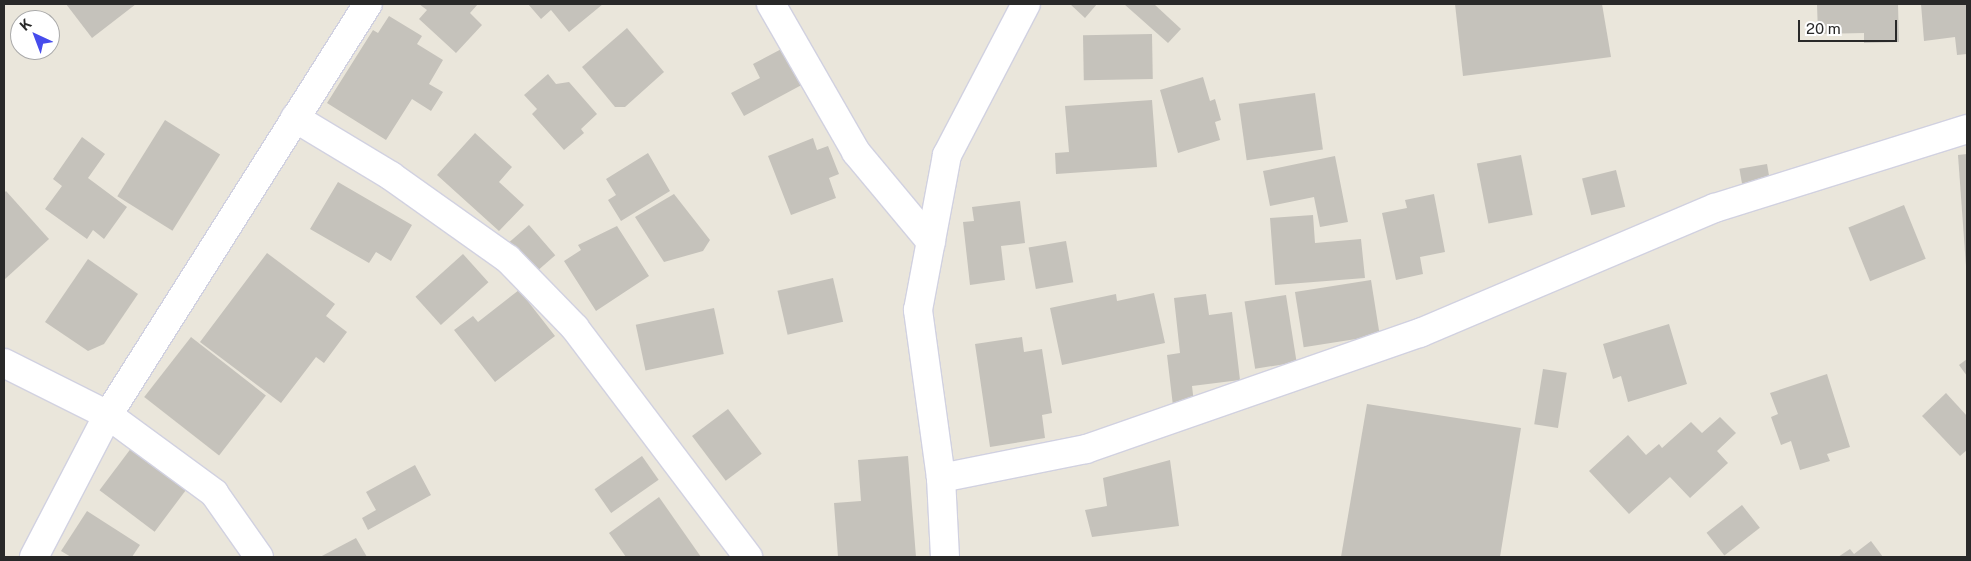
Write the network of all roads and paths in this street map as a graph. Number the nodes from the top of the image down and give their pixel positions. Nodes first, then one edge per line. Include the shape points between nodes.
1 (368, 4) edge
2 (771, 4) edge
3 (1026, 4) edge
4 (295, 118) junction
5 (1967, 129) edge
6 (931, 242) junction
7 (4, 364) edge
8 (108, 415) junction
9 (940, 478) junction
10 (34, 557) edge
11 (259, 557) edge
12 (748, 557) edge
13 (945, 557) edge

1 - 4 street
2 - 6 street via 856,152
3 - 6 street via 947,155
4 - 8 street
4 - 12 street via 391,176 508,259 575,328
5 - 9 street via 1716,208 1420,333 1096,445
6 - 9 street via 918,310
7 - 8 street
8 - 10 street
8 - 11 street via 214,493
9 - 13 street

